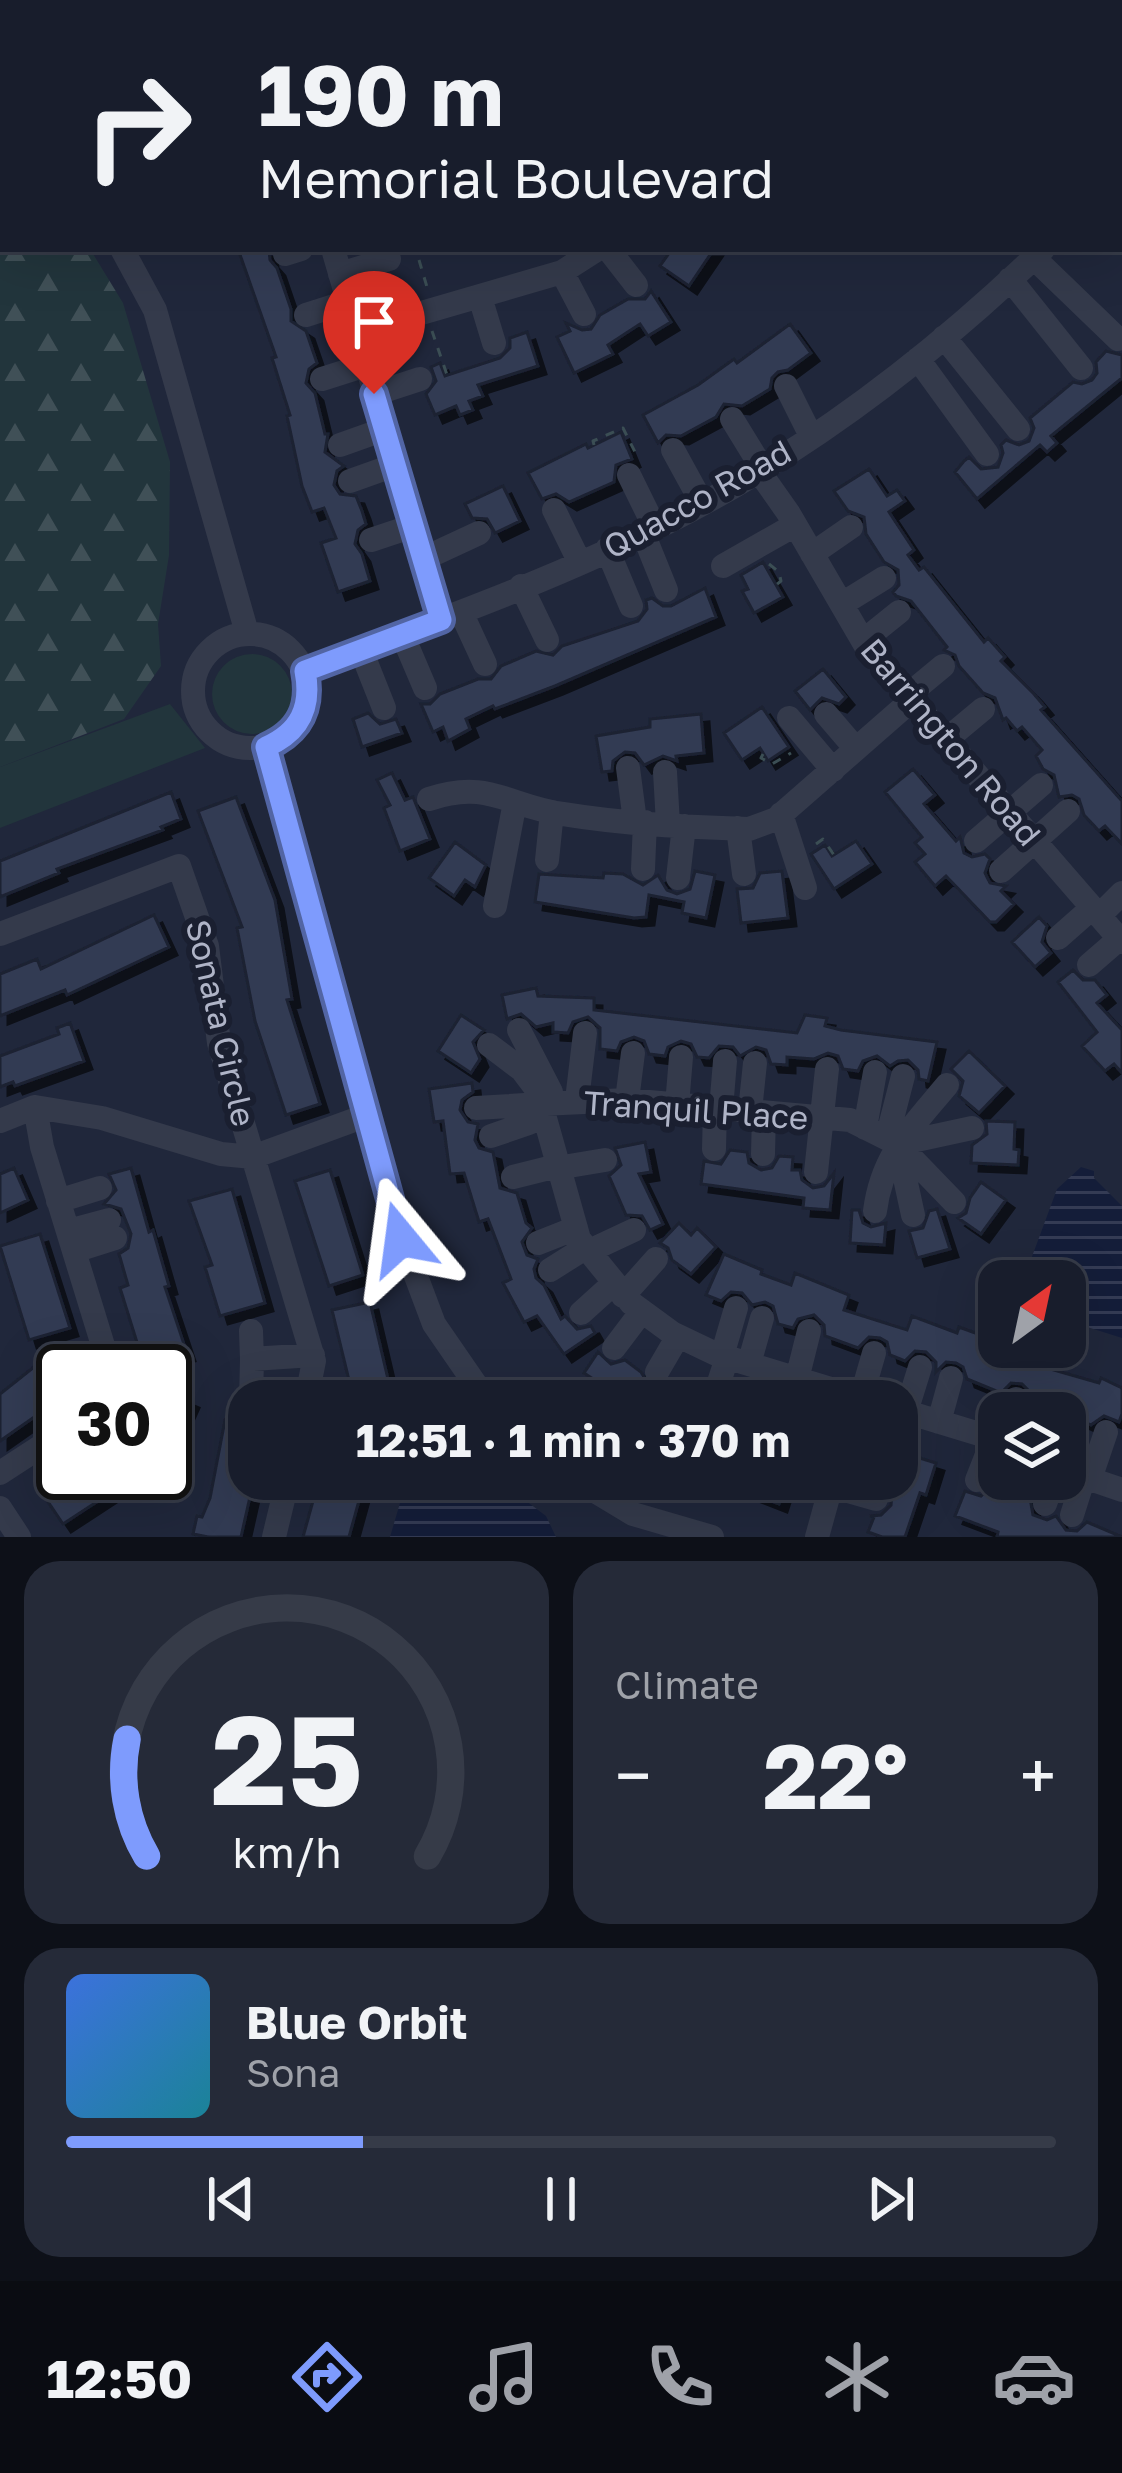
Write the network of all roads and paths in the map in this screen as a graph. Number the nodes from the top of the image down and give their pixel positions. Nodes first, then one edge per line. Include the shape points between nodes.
1 (124, 252) edge
2 (333, 252) edge
3 (542, 252) edge
4 (593, 252) edge
5 (610, 252) edge
6 (1039, 253) edge
7 (389, 259) dead end
8 (419, 260) dead end
9 (340, 274) junction
10 (555, 274) junction
11 (1010, 280) junction
12 (636, 285) dead end
13 (480, 297) junction
14 (347, 302) junction
15 (430, 311) junction
16 (584, 314) dead end
17 (306, 315) dead end
18 (356, 332) junction
19 (944, 337) junction
20 (1118, 339) dead end
21 (494, 343) dead end
22 (918, 358) junction
23 (366, 365) junction
24 (1082, 368) dead end
25 (447, 375) dead end
26 (322, 379) dead end
27 (420, 379) dead end
28 (786, 386) dead end
29 (374, 394) junction
30 (732, 419) dead end
31 (385, 429) junction
32 (1018, 429) dead end
33 (811, 436) junction
34 (340, 445) dead end
35 (594, 445) dead end
36 (673, 450) dead end
37 (987, 454) dead end
38 (395, 465) junction
39 (760, 469) junction
40 (630, 477) joint
41 (350, 481) dead end
42 (702, 503) junction
43 (554, 510) dead end
44 (795, 525) junction
45 (413, 526) junction
46 (851, 526) dead end
47 (649, 531) junction
48 (479, 533) dead end
49 (371, 540) dead end
50 (607, 550) junction
51 (747, 553) junction
52 (812, 554) junction
53 (423, 559) junction
54 (579, 561) junction
55 (723, 566) dead end
56 (884, 578) dead end
57 (776, 585) dead end
58 (521, 586) junction
59 (666, 590) dead end
60 (842, 604) junction
61 (631, 606) dead end
62 (899, 612) dead end
63 (451, 616) junction
64 (247, 634) junction
65 (402, 634) junction
66 (547, 640) dead end
67 (863, 641) junction
68 (361, 650) junction
69 (485, 664) dead end
70 (943, 666) dead end
71 (305, 671) junction
72 (424, 688) dead end
73 (910, 697) junction
74 (384, 708) dead end
75 (983, 709) dead end
76 (826, 714) dead end
77 (797, 727) joint
78 (947, 739) junction
79 (266, 747) junction
80 (856, 749) junction
81 (763, 754) dead end
82 (628, 768) dead end
83 (832, 770) junction
84 (665, 772) dead end
85 (1041, 784) dead end
86 (429, 799) dead end
87 (506, 800) junction
88 (1010, 811) junction
89 (1068, 811) dead end
90 (552, 812) junction
91 (781, 814) junction
92 (658, 823) junction
93 (738, 828) junction
94 (976, 841) dead end
95 (1035, 841) junction
96 (834, 855) dead end
97 (547, 860) dead end
98 (796, 860) junction
99 (643, 869) dead end
100 (1001, 872) dead end
101 (743, 874) dead end
102 (678, 878) dead end
103 (805, 888) dead end
104 (1122, 893) edge
105 (495, 906) dead end
106 (1096, 912) junction
107 (0, 934) edge
108 (1058, 938) dead end
109 (1121, 941) edge
110 (1089, 964) dead end
111 (520, 1030) dead end
112 (585, 1034) dead end
113 (490, 1045) dead end
114 (633, 1053) dead end
115 (681, 1057) dead end
116 (725, 1061) dead end
117 (755, 1063) dead end
118 (827, 1069) dead end
119 (875, 1072) dead end
120 (903, 1076) dead end
121 (947, 1085) dead end
122 (627, 1100) junction
123 (553, 1104) junction
124 (677, 1105) junction
125 (35, 1107) junction
126 (476, 1108) dead end
127 (718, 1108) junction
128 (757, 1112) junction
129 (365, 1116) junction
130 (821, 1118) junction
131 (0, 1121) edge
132 (972, 1128) dead end
133 (491, 1136) dead end
134 (883, 1137) junction
135 (714, 1149) dead end
136 (763, 1154) dead end
137 (253, 1157) junction
138 (605, 1160) dead end
139 (557, 1167) junction
140 (815, 1172) dead end
141 (513, 1177) dead end
142 (954, 1202) dead end
143 (875, 1211) dead end
144 (913, 1215) dead end
145 (634, 1230) dead end
146 (69, 1233) junction
147 (538, 1243) dead end
148 (582, 1243) junction
149 (656, 1258) dead end
150 (550, 1270) dead end
151 (626, 1297) junction
152 (736, 1308) dead end
153 (581, 1313) dead end
154 (761, 1318) dead end
155 (809, 1330) dead end
156 (251, 1331) dead end
157 (679, 1336) junction
158 (104, 1344) edge
159 (614, 1348) dead end
160 (874, 1353) dead end
161 (313, 1354) junction
162 (252, 1359) junction
163 (733, 1359) junction
164 (920, 1366) dead end
165 (657, 1372) dead end
166 (951, 1378) dead end
167 (797, 1379) junction
168 (252, 1380) edge
169 (309, 1380) edge
170 (473, 1380) edge
171 (723, 1380) edge
172 (800, 1380) edge
173 (866, 1380) edge
174 (914, 1380) edge
175 (918, 1415) edge
176 (939, 1421) junction
177 (1106, 1432) dead end
178 (978, 1433) edge
179 (36, 1450) edge
180 (1086, 1464) edge
181 (0, 1473) edge
182 (1086, 1475) edge
183 (1122, 1490) edge
184 (282, 1500) edge
185 (610, 1500) edge
186 (821, 1500) edge
187 (1046, 1500) edge
188 (1075, 1500) edge
189 (1045, 1504) dead end
190 (0, 1508) edge
191 (1072, 1515) dead end
192 (19, 1537) edge
193 (274, 1537) edge
194 (712, 1537) edge
195 (817, 1537) edge

1 - 64 street via 155,310
2 - 9 street
3 - 10 street
4 - 10 street
5 - 12 street
6 - 11 street, Quacco Road
6 - 20 street
7 - 9 street
8 - 15 path
9 - 14 street
10 - 13 street
10 - 16 street
11 - 19 street, Quacco Road
11 - 24 street
13 - 15 street
13 - 21 street
14 - 17 street
14 - 18 street
15 - 18 street
15 - 25 path
18 - 23 street
19 - 22 street, Quacco Road
19 - 32 street
22 - 33 street, Quacco Road
22 - 37 street
23 - 26 street
23 - 29 street
27 - 29 street
28 - 33 street
29 - 31 street
30 - 39 street, Barrington Road
31 - 34 street
31 - 38 street
33 - 39 street, Quacco Road
35 - 40 path via 623,428 645,474
36 - 42 street
38 - 41 street
38 - 45 street
39 - 42 street, Quacco Road
39 - 44 street, Barrington Road
40 - 47 street
42 - 47 street, Quacco Road
43 - 54 street
44 - 51 street
44 - 52 street, Barrington Road
45 - 49 street
45 - 53 street
46 - 52 street
47 - 50 street, Quacco Road
47 - 59 street
48 - 53 street
50 - 54 street, Quacco Road
50 - 61 street
51 - 55 street
51 - 57 path via 779,572
52 - 60 street, Barrington Road
53 - 63 street
54 - 58 street, Quacco Road
56 - 60 street
58 - 63 street, Quacco Road
58 - 66 street
60 - 67 street, Barrington Road
62 - 67 street
63 - 65 street, Quacco Road
63 - 69 street
64 - 71 street via 282,643
64 - 79 street via 212,648 193,681 193,701 228,745
65 - 68 street, Quacco Road
65 - 72 street
67 - 73 street, Barrington Road
68 - 71 street, Quacco Road
68 - 74 street
70 - 73 street
71 - 79 street via 297,726
73 - 78 street, Barrington Road
73 - 80 street
75 - 78 street
76 - 80 street
77 - 81 path via 791,754 772,764
77 - 83 street
78 - 88 street, Barrington Road
79 - 129 street
80 - 83 street
82 - 92 street
83 - 91 street
84 - 92 street
85 - 88 street
86 - 87 street via 477,789
87 - 90 street
87 - 105 street
88 - 94 street
88 - 95 street, Barrington Road
89 - 95 street
90 - 92 street
90 - 97 street
91 - 93 street
91 - 98 street
92 - 93 street
92 - 99 street
92 - 102 street
93 - 101 street
95 - 100 street
95 - 106 street, Barrington Road
96 - 98 path via 823,839
98 - 103 street
104 - 106 street
106 - 108 street
106 - 109 street, Barrington Road
107 - 137 street, Sonata Circle via 179,866 208,946 219,1043
109 - 110 street
111 - 123 street
112 - 123 street
113 - 123 street
114 - 122 street
115 - 124 street
116 - 127 street
117 - 128 street
118 - 130 street
119 - 134 street
120 - 134 street
121 - 134 street
122 - 123 street, Tranquil Place
122 - 124 street, Tranquil Place
123 - 126 street
123 - 133 street
123 - 139 street, Tranquil Place
124 - 127 street, Tranquil Place
125 - 131 street
125 - 137 street
125 - 146 street
127 - 128 street, Tranquil Place
127 - 135 street
128 - 130 street, Tranquil Place
128 - 136 street
129 - 137 street
129 - 170 street via 434,1324
130 - 134 street, Tranquil Place via 850,1120
130 - 140 street
132 - 134 street
134 - 142 street
134 - 143 street
134 - 144 street
137 - 161 street
138 - 139 street
139 - 141 street
139 - 148 street, Tranquil Place
145 - 148 street
146 - 146 street via 108,1221
146 - 158 street
147 - 148 street
148 - 150 street
148 - 151 street, Tranquil Place
149 - 151 street
151 - 153 street
151 - 157 street, Tranquil Place
151 - 159 street
152 - 163 street
154 - 163 street
155 - 167 street
156 - 162 street
157 - 163 street, Tranquil Place
157 - 165 street
160 - 173 street
161 - 162 street
161 - 169 street
162 - 168 street
163 - 167 street, Tranquil Place
163 - 171 street
164 - 174 street
166 - 176 street
167 - 172 street, Tranquil Place
175 - 176 street
176 - 178 street
177 - 180 street
179 - 181 street
182 - 183 street
184 - 193 street
185 - 194 street
186 - 195 street
187 - 189 street
188 - 191 street
190 - 192 street

